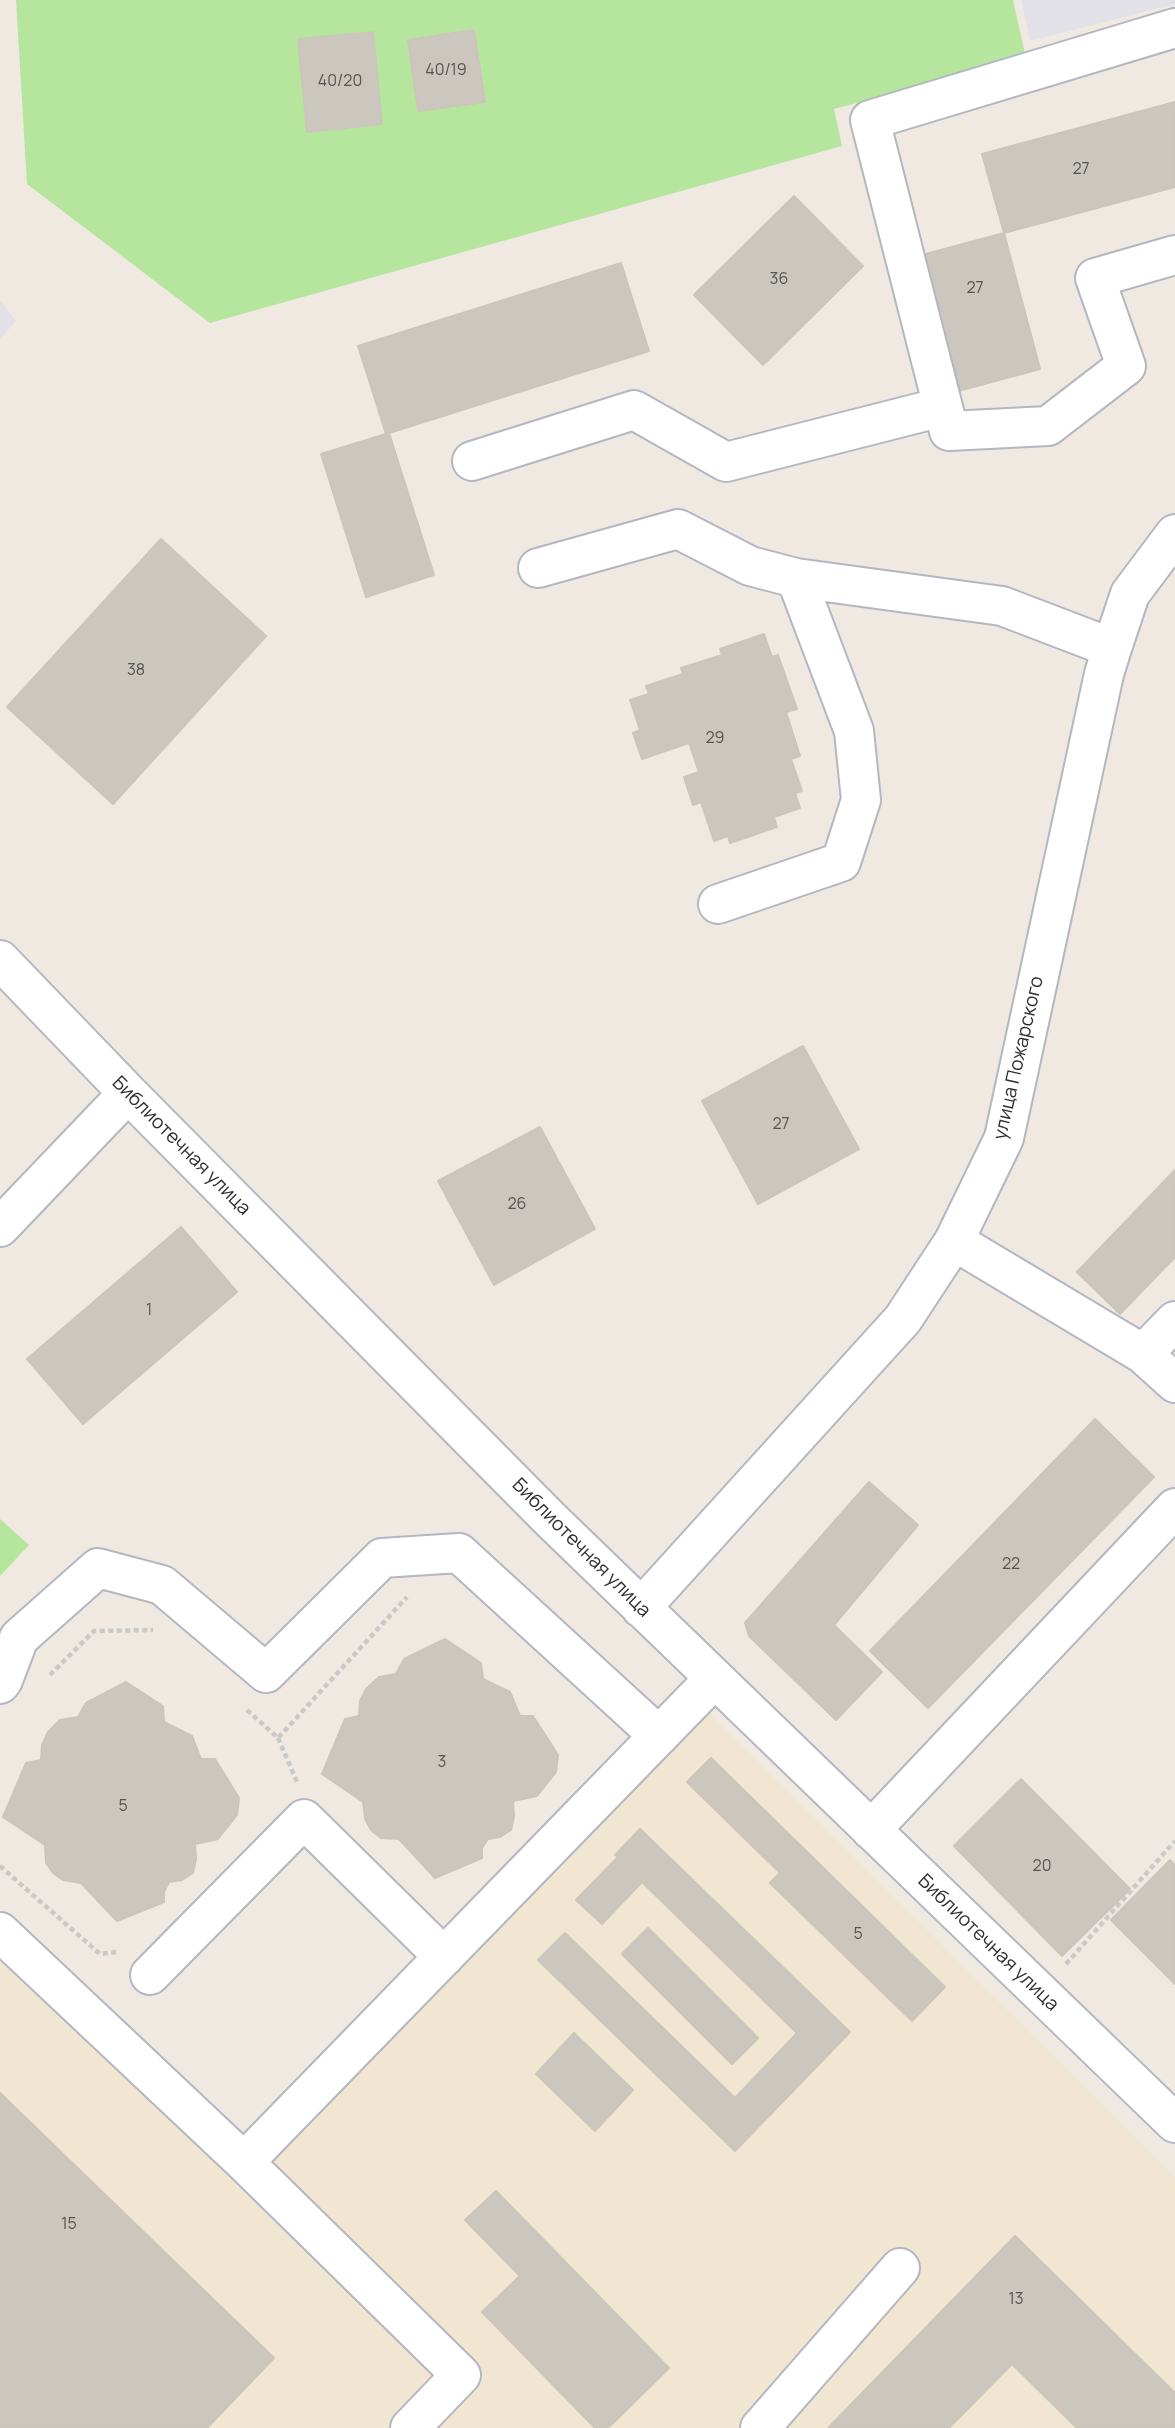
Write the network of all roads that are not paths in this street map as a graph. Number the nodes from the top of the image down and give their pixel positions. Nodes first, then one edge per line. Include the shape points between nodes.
1 (1175, 28) edge
2 (1175, 255) edge
3 (942, 407) junction
4 (472, 461) dead end
5 (1175, 534) edge
6 (538, 568) dead end
7 (796, 578) junction
8 (1112, 648) junction
9 (718, 904) dead end
10 (0, 960) edge
11 (128, 1093) junction
12 (0, 1227) edge
13 (954, 1241) junction
14 (1175, 1321) edge
15 (1143, 1354) junction
16 (1175, 1383) edge
17 (1175, 1507) edge
18 (641, 1608) junction
19 (714, 1679) junction
20 (0, 1684) edge
21 (659, 1736) junction
22 (871, 1830) junction
23 (0, 1932) edge
24 (443, 1957) junction
25 (150, 1975) dead end
26 (1175, 2123) edge
27 (244, 2162) junction
28 (900, 2268) dead end
29 (410, 2428) edge
30 (760, 2428) edge

1 - 3 street via 870,120
2 - 3 street via 1095,278 1126,366 1048,426 949,431
3 - 4 street via 726,462 634,410
5 - 8 street, улица Пожарского via 1130,594
6 - 7 street via 678,529 750,566
7 - 8 street via 1002,606
7 - 9 street via 854,731 861,800 841,862
8 - 13 street, улица Пожарского via 1004,1138
10 - 11 street, Библиотечная улица
11 - 12 street
11 - 18 street, Библиотечная улица
13 - 15 street
13 - 18 street, улица Пожарского via 903,1319
14 - 15 street
15 - 16 street
17 - 22 street
18 - 19 street, Библиотечная улица
19 - 21 street
19 - 22 street, Библиотечная улица
20 - 21 street via 19,1638 98,1569 162,1585 266,1673 382,1558 459,1553
21 - 24 street
22 - 26 street, Библиотечная улица
23 - 27 street
24 - 25 street via 304,1819
24 - 27 street
27 - 29 street via 461,2375
28 - 30 street

